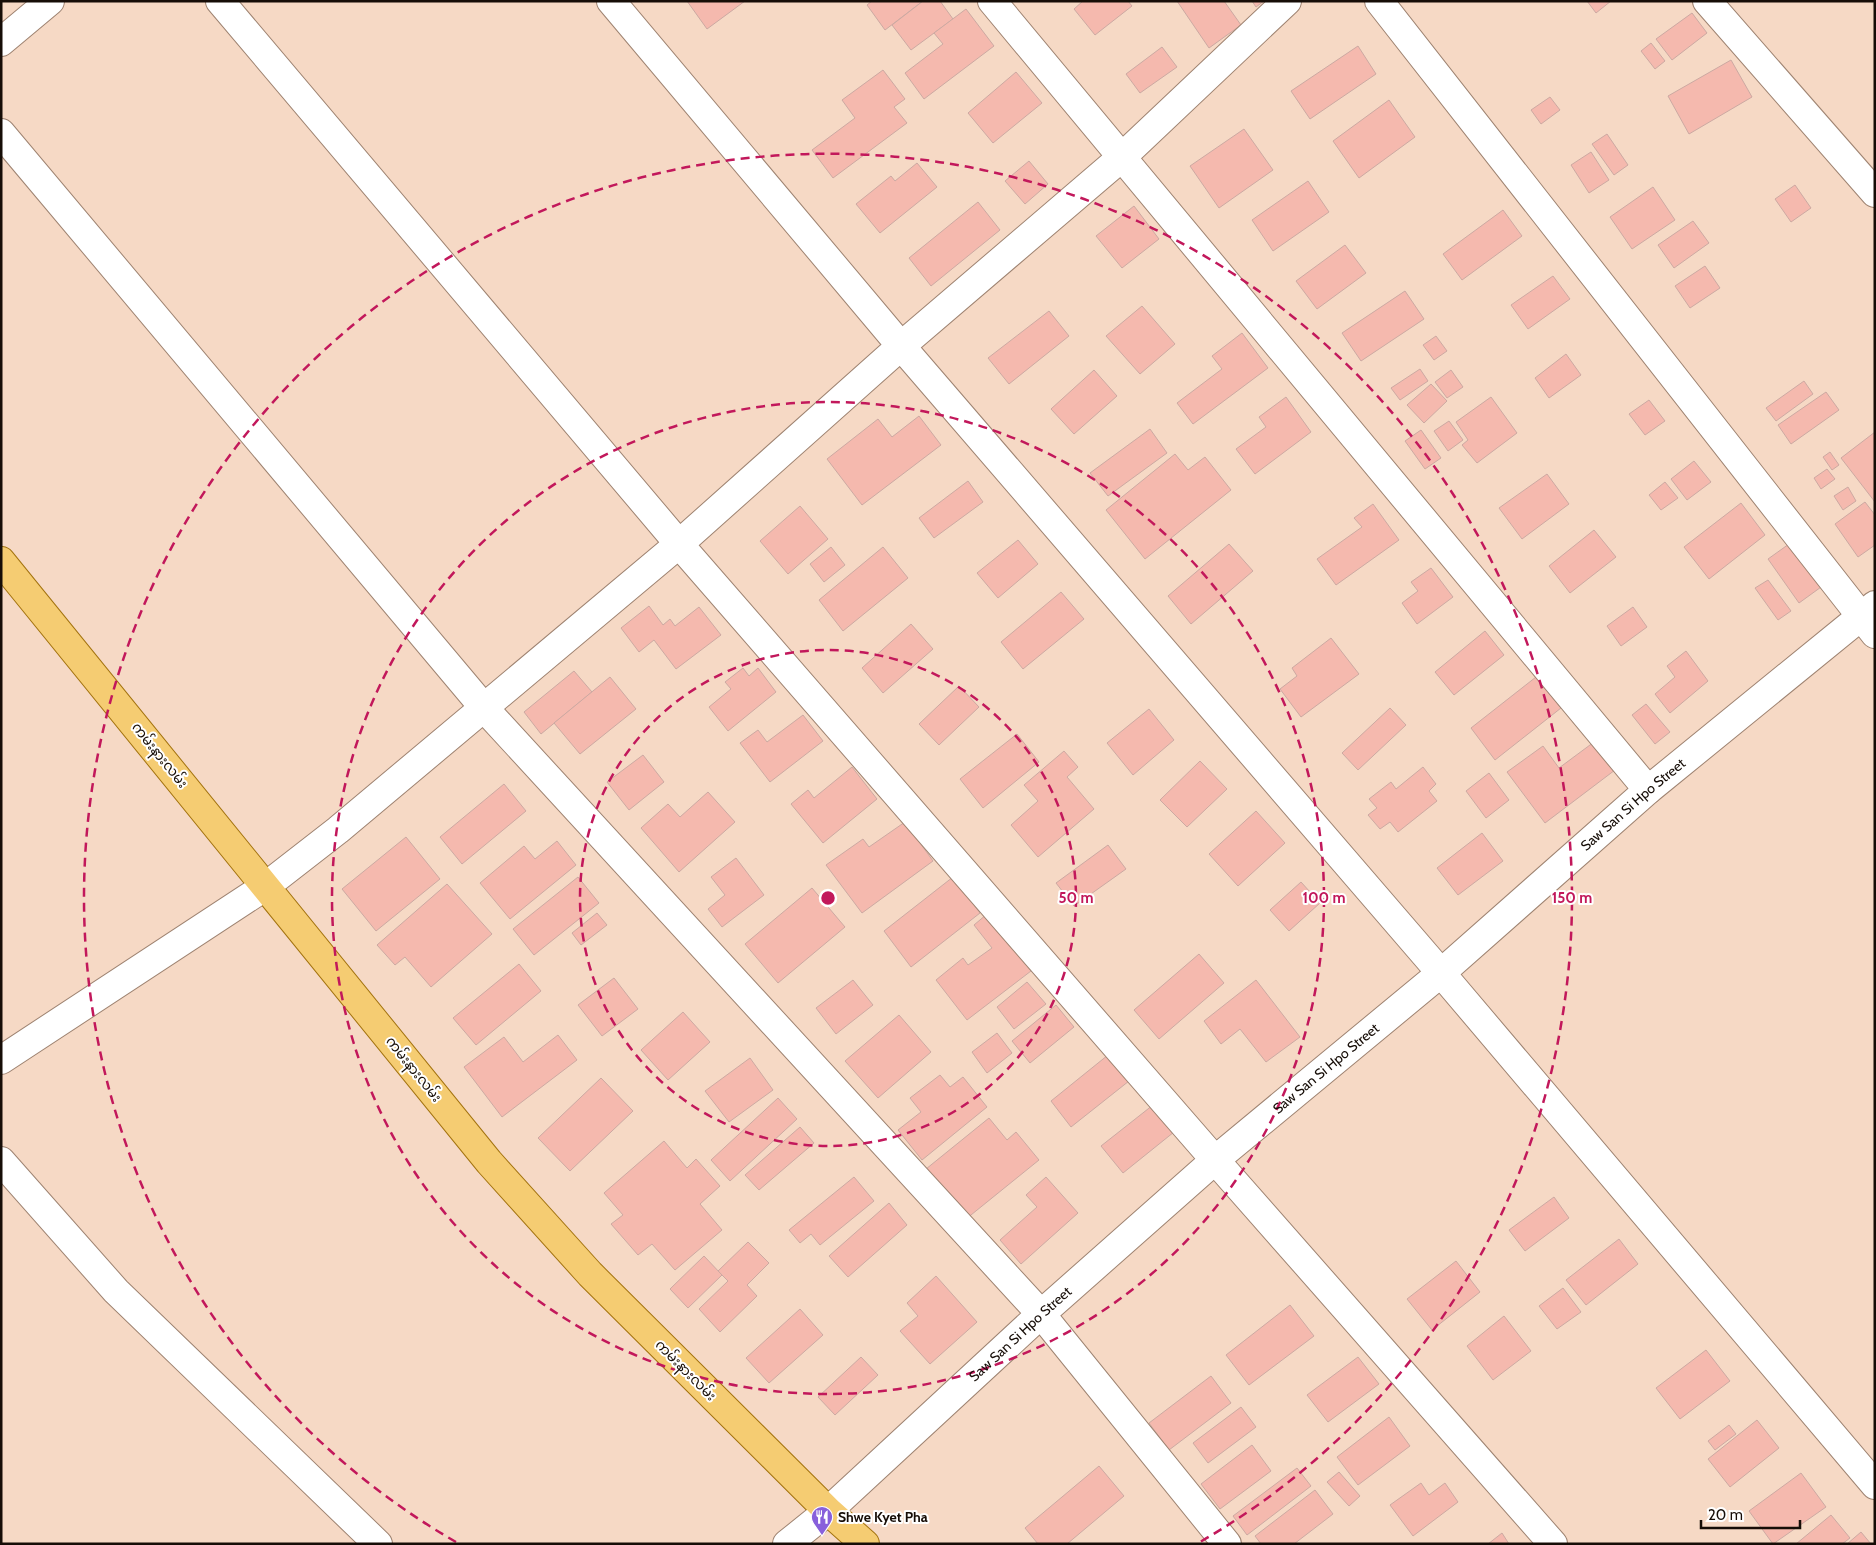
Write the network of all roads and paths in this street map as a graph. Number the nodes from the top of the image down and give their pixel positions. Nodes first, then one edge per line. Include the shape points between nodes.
1 (50, 1) edge
2 (220, 1) edge
3 (611, 1) edge
4 (992, 1) edge
5 (1287, 1) edge
6 (1379, 1) edge
7 (1707, 1) edge
8 (1, 42) edge
9 (1, 133) edge
10 (1122, 157) junction
11 (1875, 193) edge
12 (900, 346) junction
13 (679, 544) junction
14 (1, 561) edge
15 (1870, 619) edge
16 (485, 709) junction
17 (1648, 790) junction
18 (266, 886) junction
19 (1441, 973) junction
20 (1, 1060) edge
21 (1215, 1160) junction
22 (1, 1161) edge
23 (1041, 1314) junction
24 (1875, 1485) edge
25 (828, 1511) junction
26 (378, 1544) edge
27 (788, 1544) edge
28 (865, 1544) edge
29 (1227, 1544) edge
30 (1553, 1544) edge

1 - 8 street
2 - 13 street
3 - 12 street
4 - 10 street
5 - 10 street
6 - 15 street
7 - 11 street
9 - 16 street
10 - 12 street
10 - 17 street
12 - 13 street
12 - 19 street
13 - 16 street
13 - 21 street
14 - 18 main road, ကမ်းနားလမ်း
15 - 17 street, Saw San Si Hpo Street
16 - 18 street
16 - 23 street
17 - 19 street, Saw San Si Hpo Street
18 - 20 street
18 - 25 main road, ကမ်းနားလမ်း via 489,1162 590,1274
19 - 21 street, Saw San Si Hpo Street
19 - 24 street
21 - 23 street, Saw San Si Hpo Street
21 - 30 street
22 - 26 street via 116,1291
23 - 25 street, Saw San Si Hpo Street
23 - 29 street
25 - 27 street, Saw San Si Hpo Street
25 - 28 main road, ကမ်းနားလမ်း

